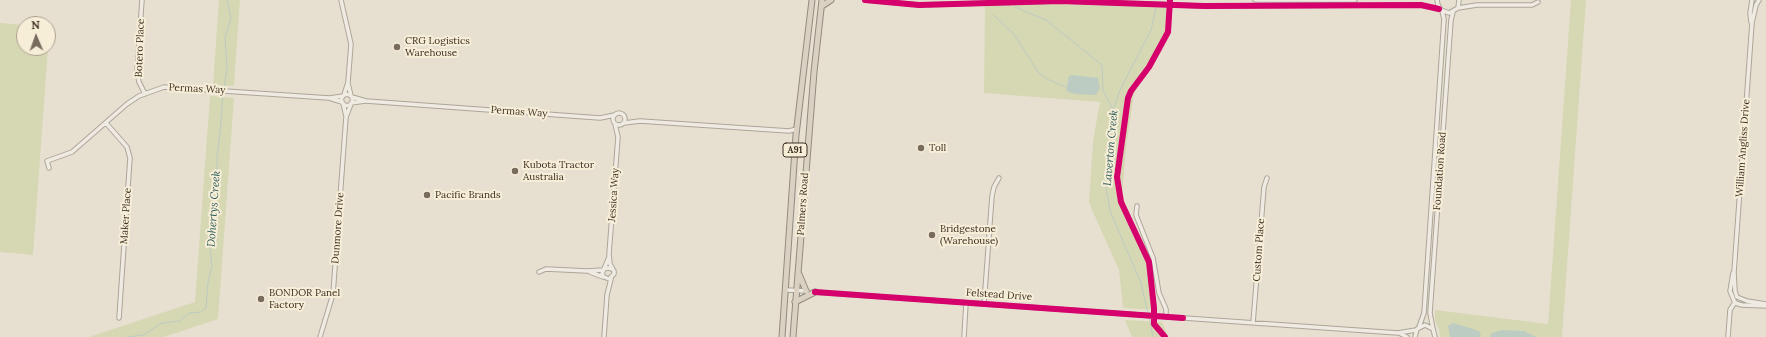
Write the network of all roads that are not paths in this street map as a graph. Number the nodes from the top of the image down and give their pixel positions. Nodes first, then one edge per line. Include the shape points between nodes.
1 (142, 0) edge
2 (341, 0) edge
3 (812, 0) edge
4 (831, 0) edge
5 (865, 0) edge
6 (1050, 0) edge
7 (1185, 0) edge
8 (1221, 0) edge
9 (1255, 0) edge
10 (1326, 0) edge
11 (1355, 0) edge
12 (1438, 0) edge
13 (1459, 0) edge
14 (1534, 0) edge
15 (1752, 0) edge
16 (1759, 0) edge
17 (883, 1) edge
18 (895, 1) edge
19 (981, 1) edge
20 (1082, 1) edge
21 (911, 2) edge
22 (822, 3) edge
23 (1185, 5) junction
24 (1221, 6) junction
25 (1326, 7) junction
26 (1458, 8) junction
27 (1441, 10) junction
28 (1453, 12) junction
29 (1752, 23) junction
30 (1440, 74) junction
31 (1447, 75) junction
32 (348, 82) junction
33 (145, 94) junction
34 (343, 96) junction
35 (352, 96) junction
36 (329, 98) junction
37 (366, 101) junction
38 (343, 103) junction
39 (351, 104) junction
40 (615, 115) junction
41 (623, 116) junction
42 (346, 117) junction
43 (600, 118) junction
44 (1437, 120) junction
45 (1443, 120) junction
46 (640, 121) junction
47 (106, 123) junction
48 (615, 123) junction
49 (624, 123) junction
50 (797, 129) junction
51 (789, 130) junction
52 (796, 135) junction
53 (618, 137) junction
54 (48, 168) dead end
55 (999, 178) dead end
56 (1267, 178) dead end
57 (1137, 206) dead end
58 (609, 254) junction
59 (612, 269) junction
60 (604, 270) junction
61 (587, 271) junction
62 (539, 272) dead end
63 (798, 272) junction
64 (1734, 272) junction
65 (604, 278) junction
66 (612, 278) junction
67 (786, 290) junction
68 (796, 291) junction
69 (806, 291) junction
70 (815, 292) junction
71 (607, 295) junction
72 (1740, 299) junction
73 (795, 302) junction
74 (966, 303) junction
75 (1734, 303) junction
76 (984, 304) junction
77 (1766, 305) edge
78 (1166, 317) junction
79 (119, 318) dead end
80 (1253, 323) junction
81 (1418, 329) junction
82 (1433, 329) junction
83 (1398, 333) junction
84 (320, 337) edge
85 (604, 337) edge
86 (782, 337) edge
87 (793, 337) edge
88 (964, 337) edge
89 (1407, 337) edge
90 (1415, 337) edge
91 (1435, 337) edge
92 (1728, 337) edge

1 - 33 street, Botero Place via 137,72
2 - 32 street via 351,39
3 - 50 highway, Palmers Road / A91
4 - 22 highway
5 - 17 street
6 - 19 street
6 - 20 street
7 - 23 street
8 - 24 street
9 - 10 street
10 - 11 street
10 - 25 street
12 - 27 street, Foundation Road
13 - 26 street
14 - 26 street via 1538,2 1532,5 1477,5
15 - 29 street, William Angliss Drive
16 - 29 street, William Angliss Drive
17 - 18 street
18 - 21 street
19 - 21 street
20 - 23 street
22 - 63 highway, Palmers Road / A91 via 813,79
23 - 24 street
24 - 25 street
25 - 27 street via 1421,5
26 - 28 street
27 - 28 street
27 - 30 street, Foundation Road via 1444,19
28 - 31 street, Foundation Road
29 - 64 street, William Angliss Drive
30 - 31 street
30 - 44 street, Foundation Road
31 - 45 street, Foundation Road
32 - 34 street
32 - 35 street
33 - 36 street, Permas Way via 164,87 172,87
33 - 47 street, Permas Way via 127,104
34 - 35 street, Permas Way
34 - 36 street, Permas Way
34 - 38 street
35 - 37 street, Permas Way
35 - 39 street, Dunmore Drive
36 - 38 street, Permas Way
37 - 39 street, Permas Way
37 - 43 street, Permas Way
38 - 39 street, Permas Way
38 - 42 street, Dunmore Drive
39 - 42 street, Dunmore Drive
40 - 41 street
40 - 43 street, Permas Way
40 - 48 street
41 - 46 street
41 - 49 street
42 - 84 street, Dunmore Drive via 333,294
43 - 48 street, Permas Way
44 - 45 street
44 - 81 street, Foundation Road via 1424,313
45 - 82 street, Foundation Road via 1430,313
46 - 49 street
46 - 51 street
47 - 54 street, Permas Way via 72,152 47,161
47 - 79 street, Maker Place via 127,147 130,158
48 - 49 street
48 - 53 street, Jessica Way
49 - 53 street, Jessica Way
50 - 51 street
50 - 52 highway, Palmers Road / A91
51 - 52 street
52 - 67 highway, Palmers Road / A91
53 - 58 street, Jessica Way
55 - 76 street via 992,196
56 - 80 street, Custom Place via 1264,188
57 - 78 street via 1136,215 1153,258
58 - 59 street, Jessica Way
58 - 60 street, Jessica Way
59 - 60 street
59 - 66 street
60 - 61 street
60 - 65 street
61 - 62 street via 546,269
61 - 65 street
63 - 68 highway, Palmers Road / A91
63 - 69 highway
64 - 72 street, William Angliss Drive via 1735,293
64 - 75 street, William Angliss Drive via 1730,291
65 - 66 street
65 - 71 street
66 - 71 street
67 - 68 street, Felstead Drive
67 - 86 highway, Palmers Road / A91
68 - 69 street, Felstead Drive
68 - 73 highway, Palmers Road / A91
69 - 70 street, Felstead Drive
70 - 73 highway
70 - 74 street, Felstead Drive
71 - 85 street
72 - 75 street
72 - 77 street
73 - 87 highway, Palmers Road / A91
74 - 76 street, Felstead Drive
74 - 88 street
75 - 77 street
75 - 92 street via 1730,310
76 - 78 street, Felstead Drive
78 - 80 street, Felstead Drive
80 - 83 street, Felstead Drive
81 - 82 street, Felstead Drive via 1428,326
81 - 83 street, Felstead Drive
81 - 90 street, Foundation Road
82 - 91 street, Foundation Road
83 - 89 street, Felstead Drive

